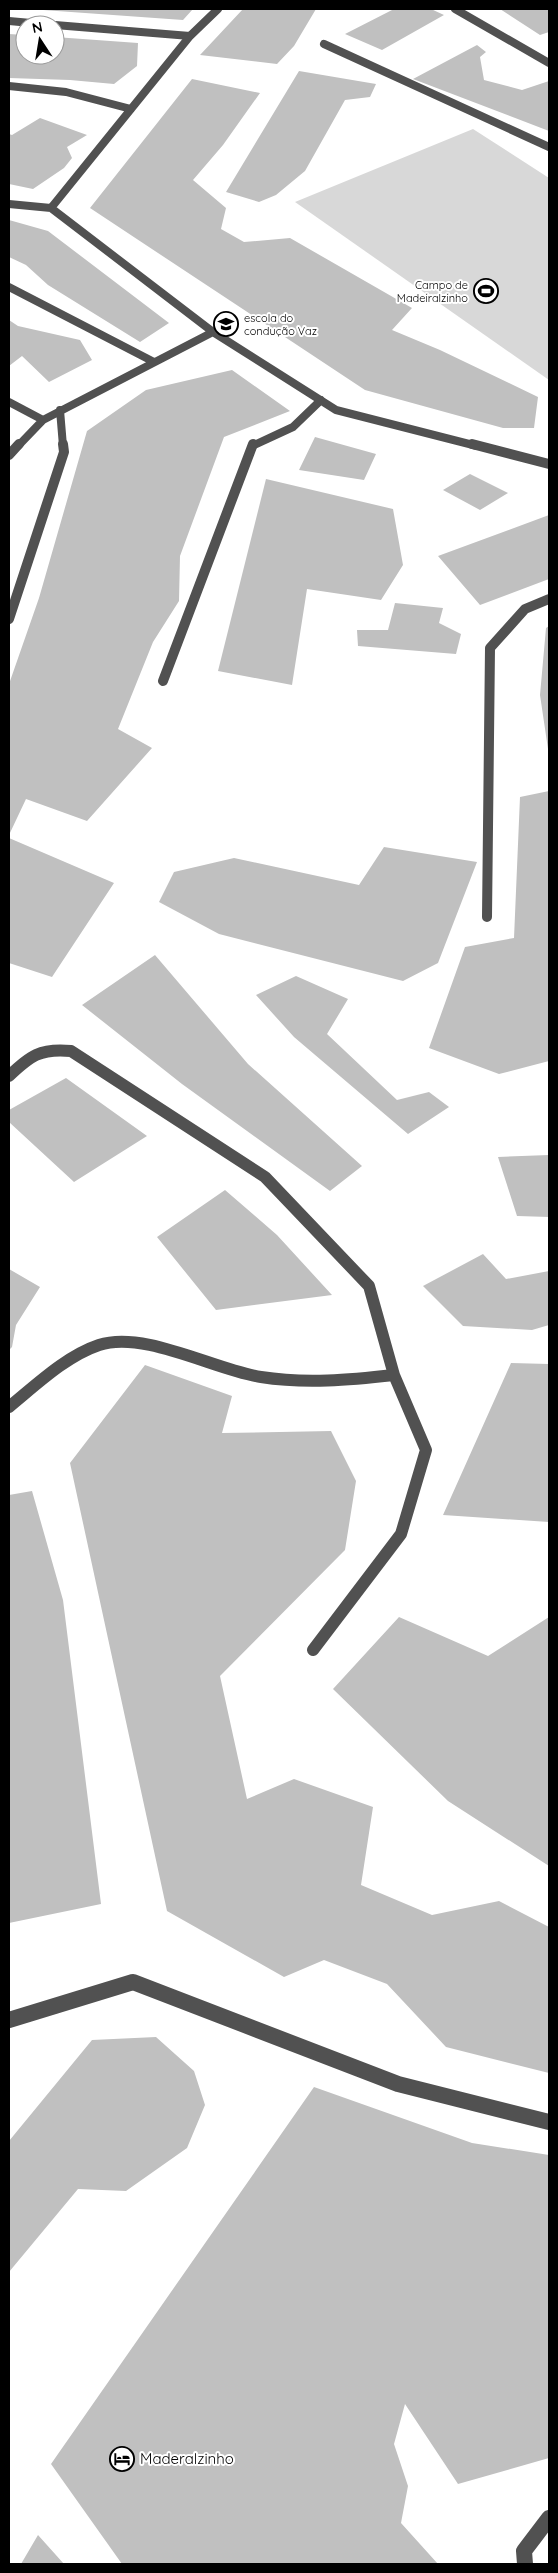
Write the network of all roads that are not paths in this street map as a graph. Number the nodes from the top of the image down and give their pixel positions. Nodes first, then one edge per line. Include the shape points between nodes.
1 (218, 9) edge
2 (455, 9) edge
3 (65, 26) edge
4 (190, 36) junction
5 (324, 44) dead end
6 (549, 63) edge
7 (10, 85) edge
8 (131, 109) junction
9 (549, 147) edge
10 (9, 204) edge
11 (51, 208) junction
12 (9, 287) edge
13 (214, 332) junction
14 (154, 362) junction
15 (321, 400) junction
16 (9, 402) edge
17 (60, 410) junction
18 (43, 420) junction
19 (9, 455) edge
20 (549, 464) edge
21 (549, 599) edge
22 (9, 619) edge
23 (163, 681) dead end
24 (487, 917) dead end
25 (9, 1076) edge
26 (394, 1374) junction
27 (9, 1407) edge
28 (314, 1650) dead end
29 (9, 2020) edge
30 (549, 2122) edge
31 (549, 2518) edge
32 (525, 2564) edge

1 - 4 street
2 - 6 street
3 - 4 street
4 - 8 street
5 - 9 street
7 - 8 street via 66,92
8 - 11 street
10 - 11 street
11 - 13 street
12 - 14 street
13 - 14 street
13 - 15 street
14 - 17 street
15 - 20 street via 336,410
15 - 23 street via 294,427 253,444
16 - 18 street
17 - 18 street
17 - 22 street via 64,452
18 - 19 street
21 - 24 street via 525,609 490,648
25 - 26 street via 33,1053 50,1048 71,1051 265,1177 368,1286
26 - 27 street via 339,1381 261,1377 148,1345 109,1342 72,1359
26 - 28 street via 426,1450 401,1534
29 - 30 street via 133,1982 398,2084
31 - 32 street via 524,2551

